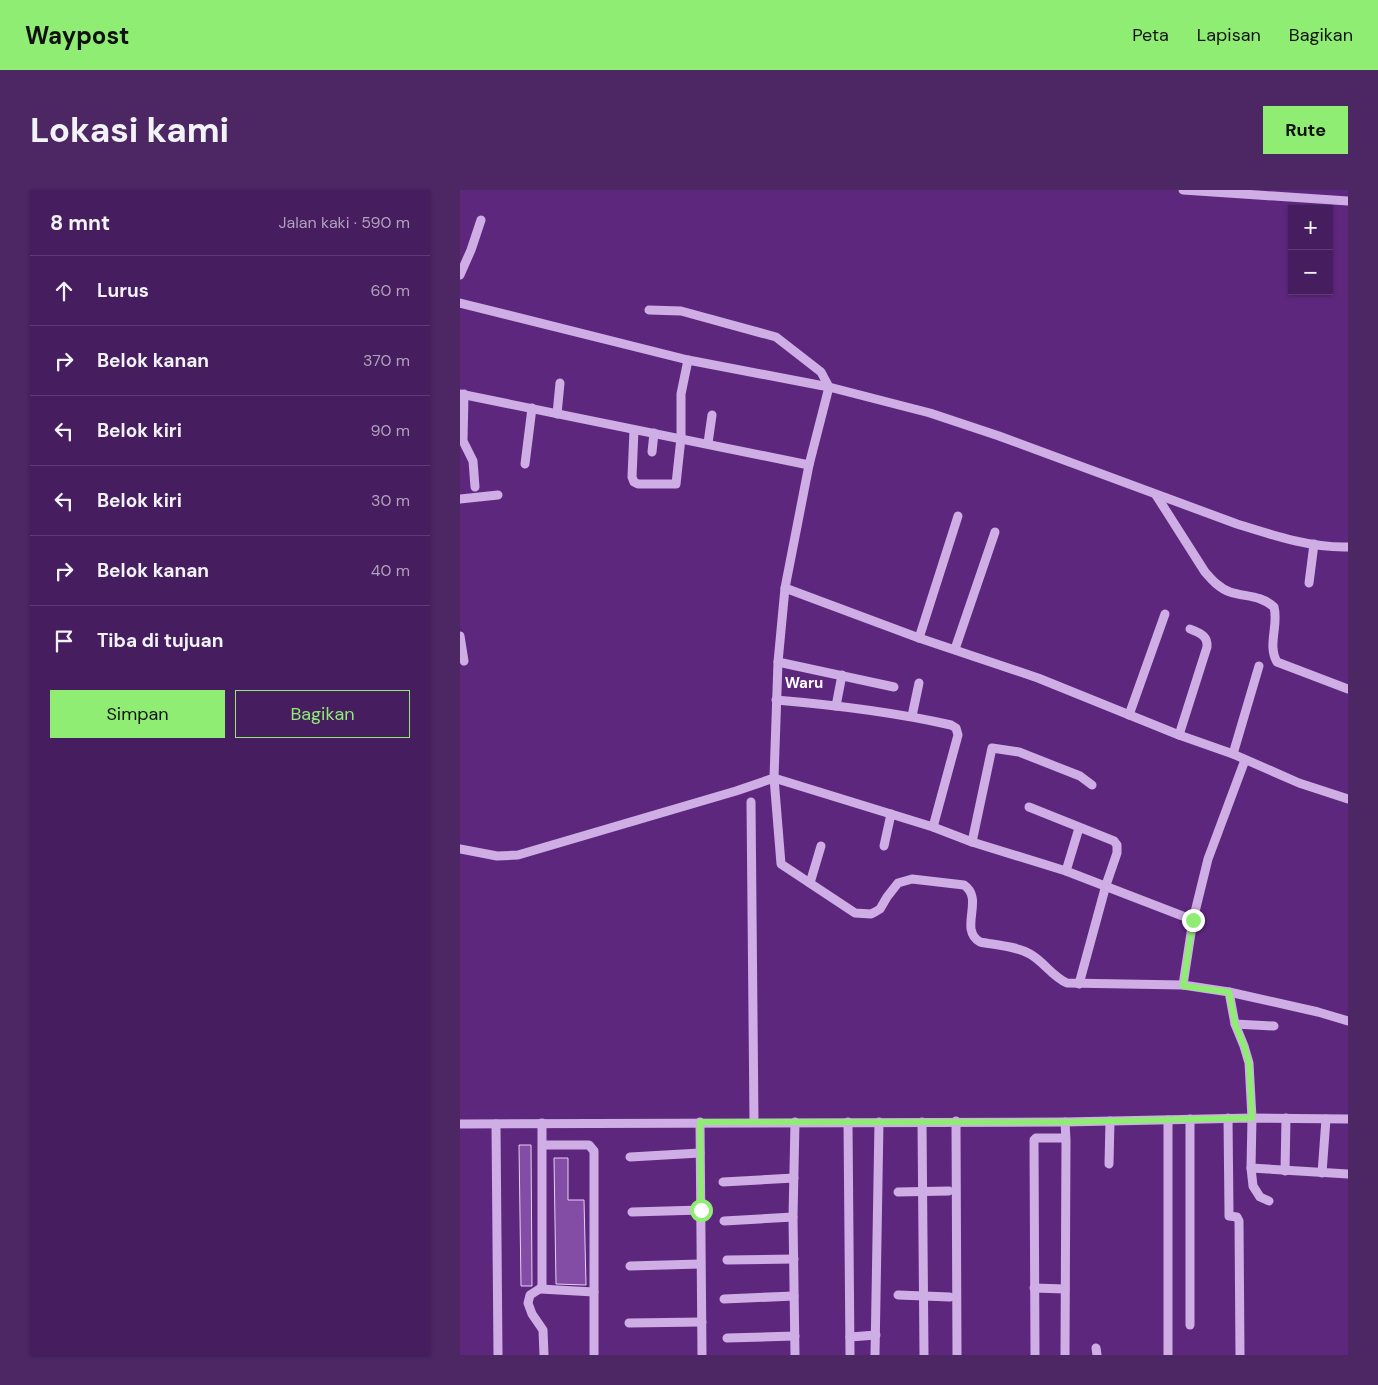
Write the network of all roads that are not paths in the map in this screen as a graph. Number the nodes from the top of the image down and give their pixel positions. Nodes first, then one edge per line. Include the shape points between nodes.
1 (1183, 190) edge
2 (1348, 201) edge
3 (481, 220) dead end
4 (460, 275) edge
5 (460, 303) edge
6 (650, 310) dead end
7 (688, 360) junction
8 (560, 383) dead end
9 (829, 387) junction
10 (462, 394) edge
11 (532, 408) junction
12 (557, 414) junction
13 (712, 415) dead end
14 (634, 430) junction
15 (654, 433) junction
16 (681, 438) junction
17 (461, 441) edge
18 (708, 443) junction
19 (652, 452) dead end
20 (525, 464) dead end
21 (809, 465) junction
22 (475, 487) dead end
23 (498, 495) dead end
24 (1156, 495) junction
25 (460, 499) edge
26 (958, 516) dead end
27 (995, 532) dead end
28 (1314, 544) junction
29 (1348, 547) edge
30 (1309, 583) dead end
31 (784, 595) junction
32 (1165, 614) dead end
33 (1190, 629) dead end
34 (460, 636) edge
35 (919, 638) junction
36 (955, 649) junction
37 (464, 661) dead end
38 (778, 662) junction
39 (1260, 666) dead end
40 (842, 675) junction
41 (919, 683) dead end
42 (894, 687) dead end
43 (1348, 689) edge
44 (776, 700) junction
45 (836, 706) junction
46 (1129, 715) junction
47 (912, 716) junction
48 (1179, 735) junction
49 (1233, 754) junction
50 (1245, 760) junction
51 (774, 778) junction
52 (1092, 785) dead end
53 (1348, 799) edge
54 (751, 802) dead end
55 (1029, 808) dead end
56 (891, 814) junction
57 (933, 827) junction
58 (1079, 828) junction
59 (972, 842) junction
60 (821, 846) dead end
61 (884, 846) dead end
62 (460, 849) edge
63 (1066, 871) junction
64 (810, 883) junction
65 (1106, 885) junction
66 (1193, 920) junction
67 (1079, 984) junction
68 (1183, 986) junction
69 (1229, 992) junction
70 (1348, 1021) edge
71 (1235, 1024) junction
72 (1274, 1026) dead end
73 (1228, 1118) junction
74 (1252, 1118) junction
75 (1286, 1118) junction
76 (1190, 1119) junction
77 (1326, 1119) junction
78 (1348, 1119) edge
79 (1168, 1120) junction
80 (1110, 1121) junction
81 (700, 1122) junction
82 (754, 1122) junction
83 (795, 1122) junction
84 (848, 1122) junction
85 (878, 1122) junction
86 (922, 1122) junction
87 (956, 1122) junction
88 (1065, 1122) junction
89 (542, 1123) junction
90 (460, 1124) edge
91 (496, 1124) junction
92 (1065, 1138) junction
93 (543, 1145) junction
94 (700, 1154) junction
95 (630, 1157) dead end
96 (1109, 1164) dead end
97 (1251, 1168) junction
98 (1284, 1171) junction
99 (1322, 1173) junction
100 (1348, 1174) edge
101 (794, 1178) junction
102 (723, 1182) dead end
103 (949, 1191) dead end
104 (898, 1192) dead end
105 (923, 1192) junction
106 (1268, 1201) dead end
107 (701, 1210) junction
108 (632, 1212) dead end
109 (793, 1217) junction
110 (724, 1221) dead end
111 (794, 1259) junction
112 (727, 1260) dead end
113 (700, 1264) junction
114 (630, 1266) dead end
115 (1034, 1288) junction
116 (1065, 1288) junction
117 (540, 1289) junction
118 (594, 1292) junction
119 (898, 1295) dead end
120 (794, 1296) junction
121 (924, 1296) junction
122 (950, 1297) dead end
123 (724, 1299) dead end
124 (702, 1322) junction
125 (629, 1323) dead end
126 (1190, 1324) dead end
127 (876, 1335) junction
128 (795, 1336) junction
129 (850, 1337) junction
130 (727, 1338) dead end
131 (498, 1355) edge
132 (544, 1355) edge
133 (594, 1355) edge
134 (702, 1355) edge
135 (795, 1355) edge
136 (850, 1355) edge
137 (876, 1355) edge
138 (924, 1355) edge
139 (957, 1355) edge
140 (1035, 1355) edge
141 (1065, 1355) edge
142 (1168, 1355) edge
143 (1240, 1355) edge

1 - 2 street
3 - 4 street
5 - 7 street
6 - 9 street via 681,311 776,336 821,372
7 - 9 street
7 - 16 street via 681,394
8 - 12 street
9 - 21 street
9 - 24 street via 930,413
10 - 11 street
10 - 17 street
11 - 12 street
11 - 20 street
12 - 14 street
13 - 18 street
14 - 15 street
14 - 16 street via 632,477 638,484 676,484
15 - 16 street
15 - 19 street
16 - 18 street
17 - 22 street via 473,461
18 - 21 street
21 - 31 street
23 - 25 street
24 - 28 street via 1245,527
24 - 43 street via 1214,582 1232,593 1263,599 1274,607 1276,621 1272,647 1277,662
26 - 35 street
27 - 36 street
28 - 29 street
28 - 30 street
31 - 35 street
31 - 38 street
32 - 46 street
33 - 48 street via 1204,636 1208,642
34 - 37 street
35 - 36 street
36 - 46 street
38 - 40 street
38 - 44 street
39 - 49 street
40 - 42 street
40 - 45 street
41 - 47 street
44 - 45 street
44 - 51 street
45 - 47 street
46 - 48 street
47 - 57 street via 951,725 958,733
48 - 49 street
49 - 50 street
50 - 53 street
50 - 66 street via 1208,858
51 - 56 street
51 - 62 street via 518,855 497,856
51 - 64 street via 780,861
52 - 59 street via 1080,776 1019,752 992,748
54 - 82 street
55 - 58 street
56 - 57 street
56 - 61 street
57 - 59 street
58 - 63 street
58 - 65 street via 1116,842 1117,853
59 - 63 street
60 - 64 street
63 - 65 street
64 - 67 street via 855,913 870,914 880,909 893,889 904,880 959,883 972,893 971,931 976,940 1024,951 1061,980
65 - 66 street
65 - 67 street
66 - 68 street
67 - 68 street
68 - 69 street
69 - 70 street
69 - 71 street
71 - 72 street
71 - 74 street via 1249,1063
73 - 74 street
73 - 76 street
73 - 143 street via 1229,1216 1237,1217 1239,1221
74 - 75 street
74 - 97 street
75 - 77 street
75 - 98 street
76 - 79 street
76 - 126 street
77 - 78 street
77 - 99 street
79 - 80 street
79 - 142 street
80 - 88 street
80 - 96 street
81 - 82 street
81 - 89 street
81 - 94 street
82 - 83 street
83 - 84 street
83 - 101 street
84 - 85 street
84 - 129 street
85 - 86 street
85 - 127 street
86 - 87 street
86 - 105 street
87 - 88 street
87 - 139 street
88 - 92 street
89 - 91 street
89 - 93 street
90 - 91 street
91 - 131 street
92 - 115 street via 1034,1140
92 - 116 street
93 - 117 street
93 - 118 street via 589,1145 594,1148
94 - 95 street
94 - 107 street
97 - 98 street
97 - 106 street via 1255,1190
98 - 99 street
99 - 100 street
101 - 102 street
101 - 109 street
103 - 105 street
104 - 105 street
105 - 121 street
107 - 108 street
107 - 113 street
109 - 110 street
109 - 111 street
111 - 112 street
111 - 120 street
113 - 114 street
113 - 124 street
115 - 116 street
115 - 140 street
116 - 141 street
117 - 118 street
117 - 132 street via 530,1295 528,1303 543,1330
118 - 133 street
119 - 121 street
120 - 123 street
120 - 128 street
121 - 122 street
121 - 138 street
124 - 125 street
124 - 134 street
127 - 129 street
127 - 137 street
128 - 130 street
128 - 135 street
129 - 136 street

